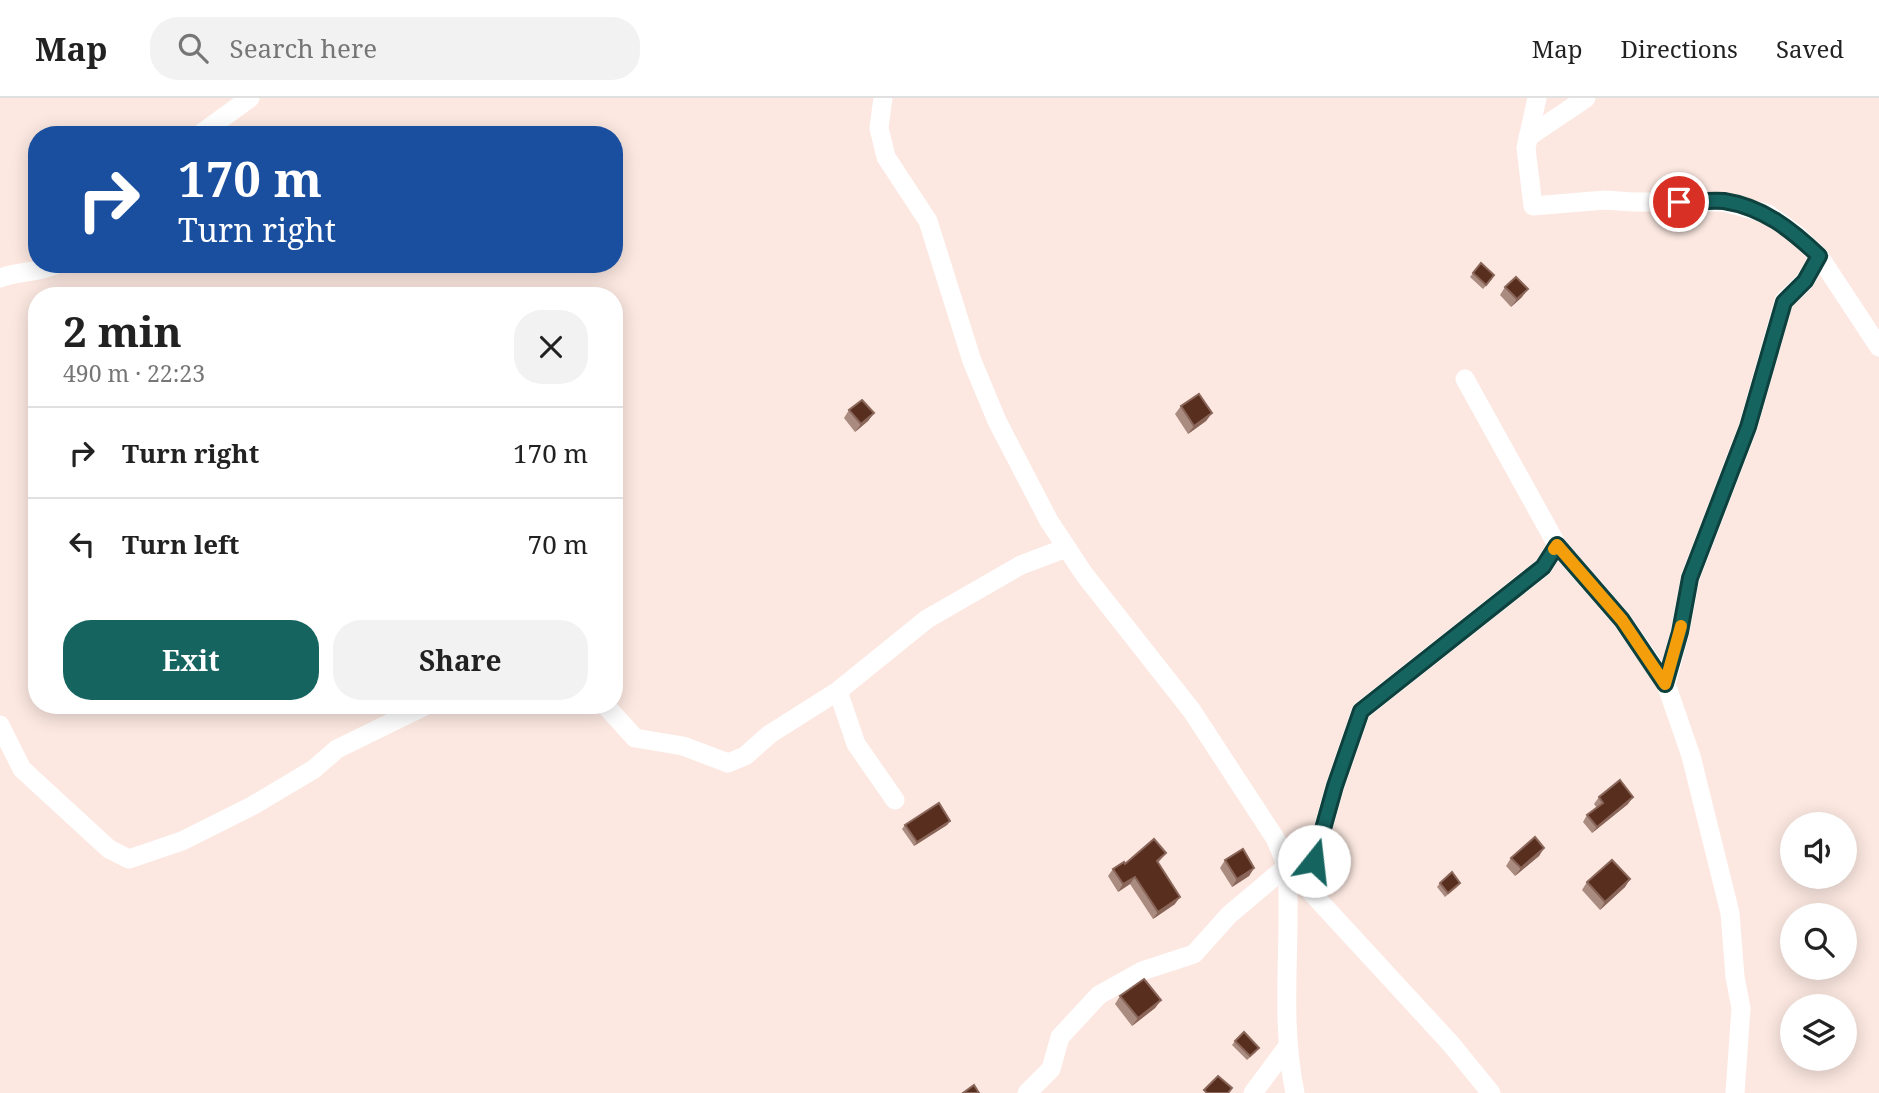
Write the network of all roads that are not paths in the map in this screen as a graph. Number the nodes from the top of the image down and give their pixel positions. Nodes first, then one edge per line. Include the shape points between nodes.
1 (250, 98) edge
2 (883, 98) edge
3 (1537, 98) edge
4 (1586, 98) edge
5 (211, 126) edge
6 (1528, 137) junction
7 (1819, 256) junction
8 (28, 272) edge
9 (0, 278) edge
10 (1879, 347) edge
11 (1465, 379) dead end
12 (1557, 545) junction
13 (1066, 548) junction
14 (1665, 684) junction
15 (838, 691) junction
16 (409, 714) edge
17 (613, 714) edge
18 (0, 725) edge
19 (895, 800) dead end
20 (1287, 866) junction
21 (1307, 886) junction
22 (1288, 1046) junction
23 (1027, 1093) edge
24 (1253, 1093) edge
25 (1295, 1093) edge
26 (1491, 1093) edge
27 (1735, 1093) edge

1 - 5 street
2 - 13 street via 879,128 886,157 928,221 972,361 997,421
3 - 6 street
4 - 6 street
6 - 7 street via 1533,206 1605,200 1724,201 1768,214
7 - 10 street
7 - 14 street via 1805,281 1784,302 1748,427 1690,578
8 - 9 street
11 - 12 street
12 - 14 street via 1622,620
12 - 21 street via 1543,567 1361,711
13 - 15 street via 1021,565 927,619
13 - 20 street via 1192,711 1275,838
14 - 27 street via 1691,756 1730,913 1741,1008
15 - 17 street via 728,763 683,746 635,738
15 - 19 street via 856,744
16 - 18 street via 337,749 252,806 182,842 129,859 109,849 22,769
20 - 21 street
20 - 22 street
20 - 23 street via 1229,915 1194,954 1142,971 1099,995 1060,1037 1051,1069
21 - 26 street
22 - 24 street
22 - 25 street

